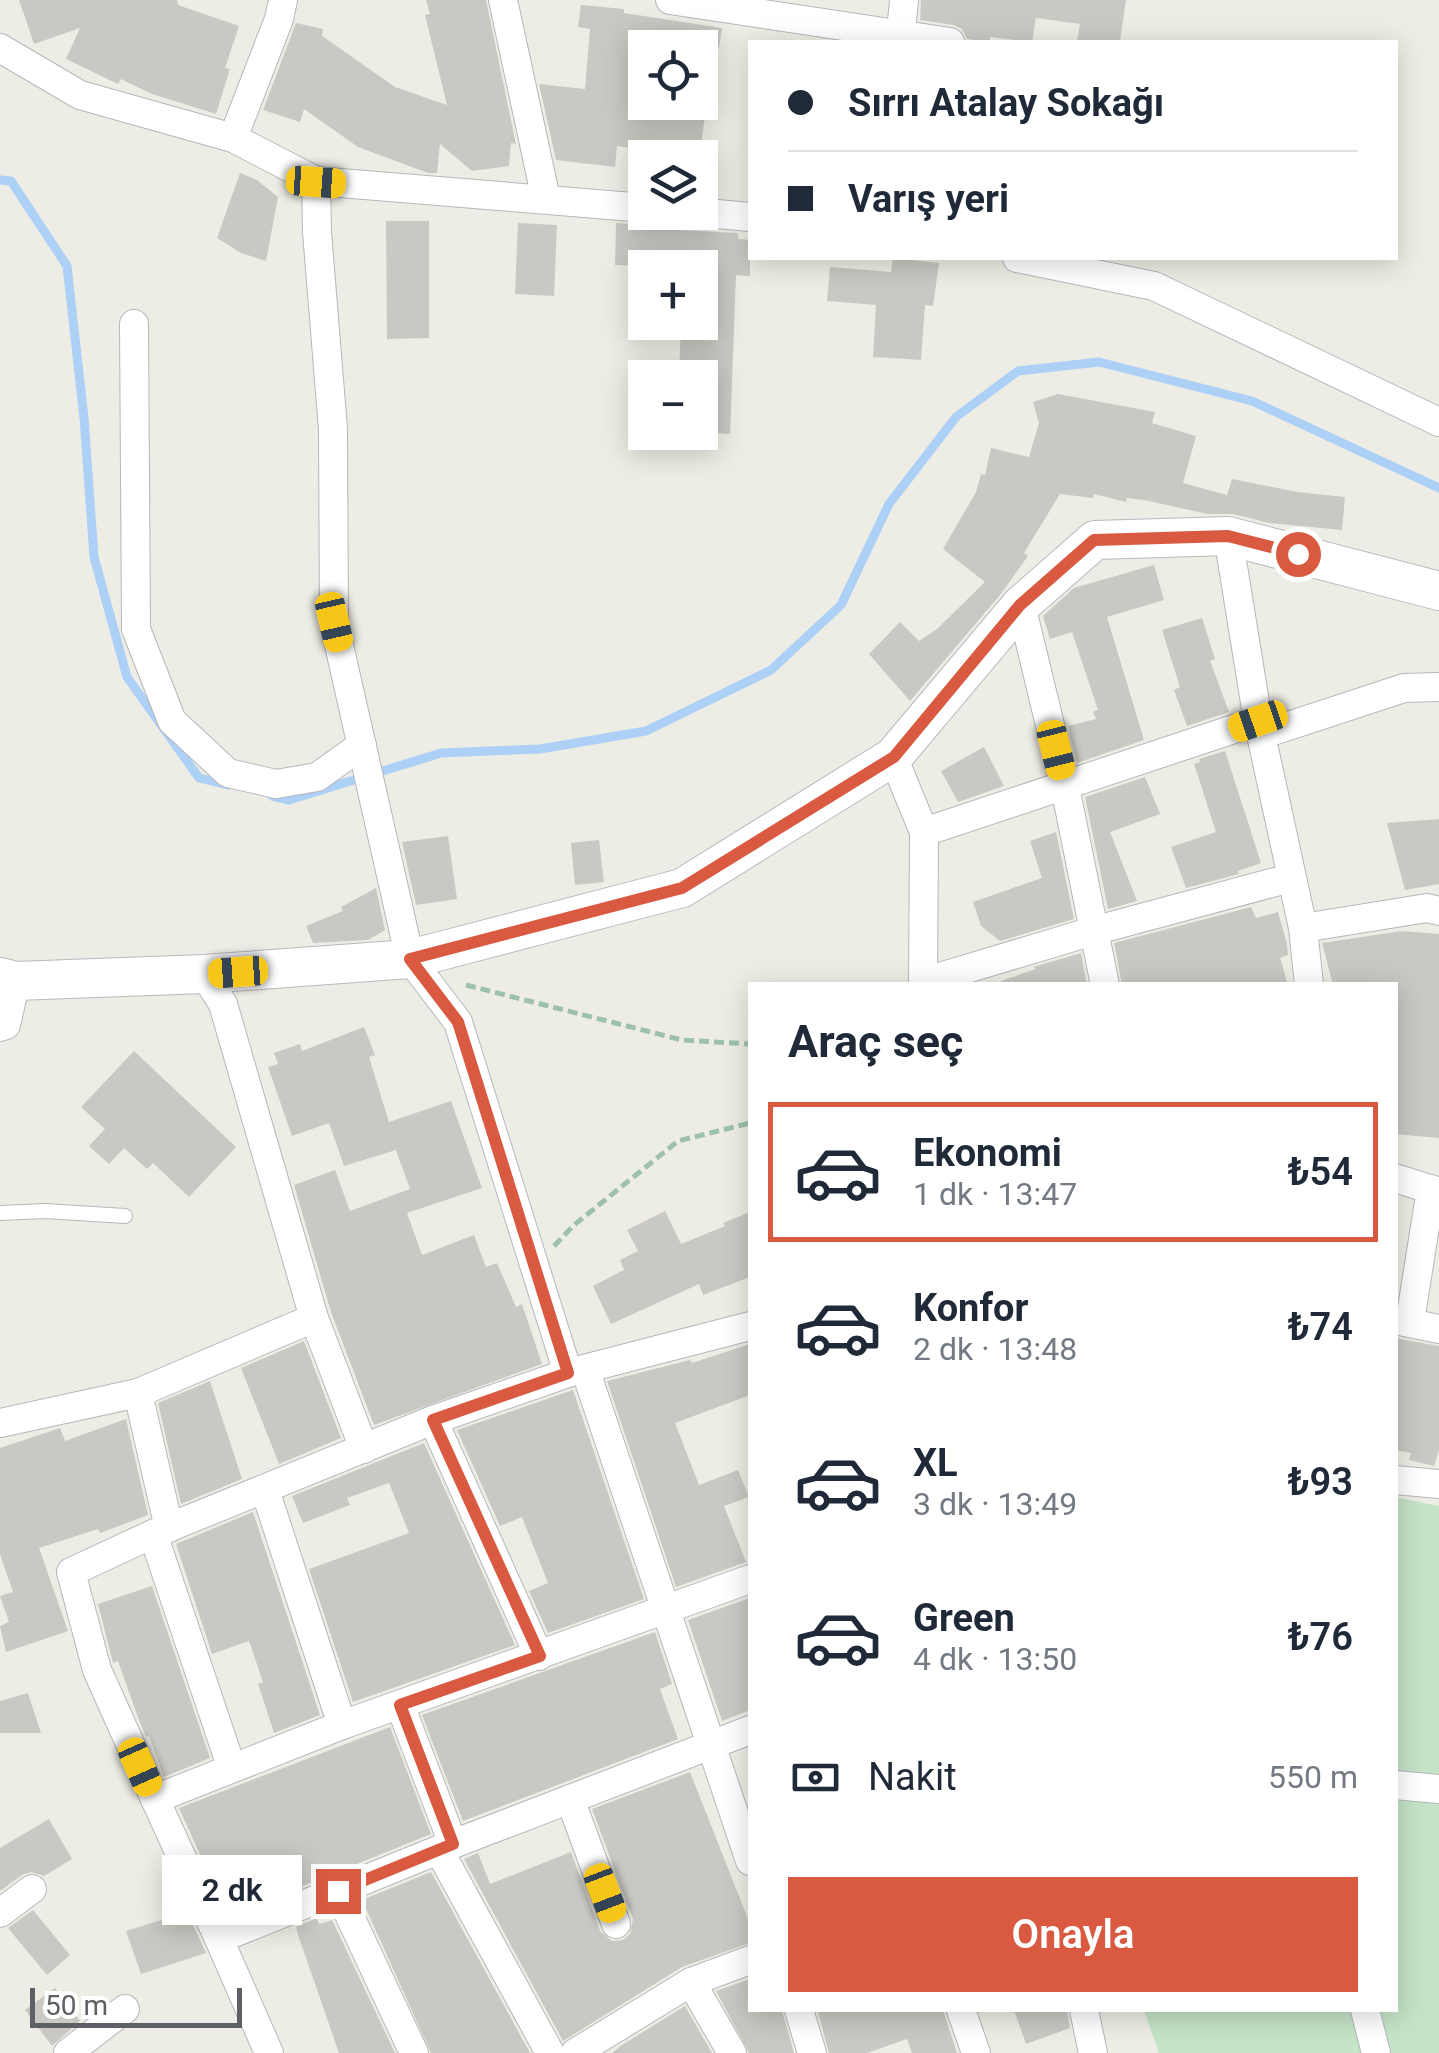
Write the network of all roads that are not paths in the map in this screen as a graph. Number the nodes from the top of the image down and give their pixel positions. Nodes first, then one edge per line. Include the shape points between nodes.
1 (283, 0) edge
2 (503, 0) edge
3 (670, 0) edge
4 (904, 0) edge
5 (901, 39) edge
6 (0, 48) edge
7 (233, 138) junction
8 (316, 182) junction
9 (546, 199) junction
10 (628, 206) edge
11 (718, 214) edge
12 (748, 218) edge
13 (1028, 260) edge
14 (134, 324) dead end
15 (1439, 422) edge
16 (1228, 536) junction
17 (1439, 592) edge
18 (1020, 605) junction
19 (1439, 688) edge
20 (1259, 728) junction
21 (362, 746) junction
22 (894, 757) junction
23 (1066, 787) junction
24 (924, 832) junction
25 (1290, 878) junction
26 (1439, 911) edge
27 (1303, 928) junction
28 (1093, 931) junction
29 (415, 966) junction
30 (204, 974) junction
31 (8, 979) edge
32 (923, 982) edge
33 (929, 982) edge
34 (1104, 982) edge
35 (1309, 982) edge
36 (0, 1026) edge
37 (1398, 1179) edge
38 (1435, 1191) edge
39 (0, 1212) edge
40 (125, 1216) dead end
41 (314, 1318) junction
42 (1402, 1320) edge
43 (748, 1327) edge
44 (1439, 1328) edge
45 (576, 1371) junction
46 (138, 1393) junction
47 (433, 1420) junction
48 (0, 1423) edge
49 (364, 1448) junction
50 (1398, 1480) edge
51 (1439, 1484) edge
52 (265, 1490) junction
53 (161, 1531) junction
54 (748, 1581) edge
55 (664, 1612) junction
56 (540, 1656) junction
57 (400, 1705) junction
58 (342, 1725) junction
59 (748, 1731) edge
60 (710, 1745) junction
61 (231, 1766) junction
62 (1398, 1785) edge
63 (1439, 1790) edge
64 (570, 1799) junction
65 (155, 1800) junction
66 (446, 1847) junction
67 (748, 1855) edge
68 (32, 1889) dead end
69 (338, 1891) junction
70 (0, 1912) edge
71 (616, 1924) dead end
72 (218, 1939) junction
73 (748, 1961) edge
74 (691, 1982) junction
75 (125, 2009) dead end
76 (800, 2012) edge
77 (962, 2012) edge
78 (1084, 2012) edge
79 (1365, 2012) edge
80 (68, 2053) edge
81 (268, 2053) edge
82 (414, 2053) edge
83 (550, 2053) edge
84 (575, 2053) edge
85 (732, 2053) edge
86 (812, 2053) edge
87 (976, 2053) edge
88 (1093, 2053) edge
89 (1376, 2053) edge

1 - 7 street
2 - 9 street
3 - 5 street
4 - 5 street
6 - 7 street via 80,95
7 - 8 street
8 - 9 street
8 - 21 street via 333,429 334,622
9 - 10 street
11 - 12 street
13 - 15 street via 1154,286
14 - 21 street via 136,629 172,721 228,773 276,784 317,777
16 - 17 main road
16 - 18 main road via 1094,540
16 - 20 street
18 - 22 main road
18 - 23 street
19 - 20 street via 1404,688
20 - 23 street
20 - 25 street
21 - 29 street
22 - 24 street
22 - 29 main road via 682,888
23 - 24 street
23 - 28 street
24 - 32 street
25 - 27 street
25 - 28 street
26 - 27 street
27 - 35 street
28 - 33 street
28 - 34 street
29 - 30 main road
29 - 45 street via 458,1022 535,1268
30 - 31 main road
30 - 41 street via 223,1004
31 - 36 street via 6,1025
37 - 38 street
38 - 42 street
39 - 40 lane
41 - 46 street
41 - 49 street
42 - 44 street
43 - 45 street
45 - 47 street
45 - 55 street
46 - 48 street
46 - 53 street
47 - 49 street
47 - 56 street
49 - 52 street
50 - 51 street
52 - 53 street
52 - 58 street
53 - 61 street
53 - 65 street via 71,1572 98,1670
54 - 55 street
55 - 56 street
55 - 60 street
56 - 57 street
57 - 58 street
57 - 66 street
58 - 61 street
59 - 60 street
60 - 64 street
60 - 67 street
61 - 65 street
62 - 63 street
64 - 66 street
64 - 71 street
65 - 72 street
66 - 69 street
66 - 83 street
68 - 70 street
69 - 72 street
69 - 82 street
72 - 81 street
73 - 74 street
74 - 84 street
74 - 85 street
75 - 80 street
76 - 86 street
77 - 87 street
78 - 88 street
79 - 89 street

